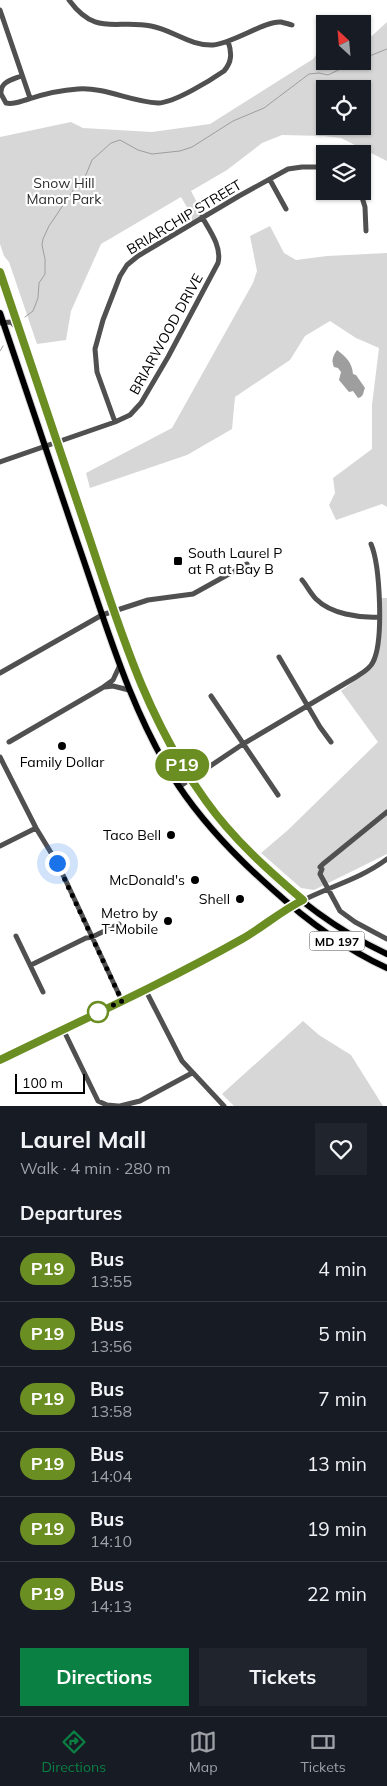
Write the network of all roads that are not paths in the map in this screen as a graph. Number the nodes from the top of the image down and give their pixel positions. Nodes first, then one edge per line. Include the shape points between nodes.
1 (69, 0) edge
2 (0, 10) edge
3 (292, 25) dead end
4 (228, 41) junction
5 (21, 76) junction
6 (30, 98) junction
7 (316, 167) edge
8 (270, 180) junction
9 (362, 200) edge
10 (286, 209) dead end
11 (202, 217) junction
12 (366, 231) dead end
13 (0, 272) edge
14 (0, 313) edge
15 (2, 322) edge
16 (20, 331) junction
17 (115, 422) junction
18 (57, 442) junction
19 (46, 447) junction
20 (0, 462) edge
21 (370, 544) dead end
22 (247, 564) dead end
23 (302, 580) dead end
24 (114, 610) junction
25 (102, 615) junction
26 (379, 617) junction
27 (279, 657) dead end
28 (120, 665) junction
29 (0, 673) edge
30 (102, 688) junction
31 (129, 690) junction
32 (211, 696) dead end
33 (307, 705) junction
34 (9, 742) dead end
35 (331, 742) dead end
36 (243, 744) junction
37 (0, 757) edge
38 (192, 780) junction
39 (179, 787) junction
40 (278, 795) dead end
41 (387, 812) edge
42 (36, 828) junction
43 (0, 846) edge
44 (387, 859) edge
45 (328, 890) junction
46 (303, 900) junction
47 (291, 906) junction
48 (119, 924) dead end
49 (16, 936) dead end
50 (92, 937) junction
51 (387, 939) edge
52 (387, 954) edge
53 (31, 965) junction
54 (387, 968) edge
55 (145, 988) junction
56 (44, 992) dead end
57 (122, 1001) junction
58 (62, 1029) junction
59 (0, 1060) edge
60 (192, 1073) junction
61 (117, 1106) edge
62 (224, 1106) edge

1 - 4 street via 79,12 102,24 152,26 200,44
2 - 5 street
3 - 4 street via 277,23
4 - 6 street via 231,54 226,69 168,101 158,103 83,89
5 - 6 street
5 - 6 street via 4,84 1,90 3,100 8,104
7 - 8 street, BRIARCHIP STREET via 288,170
8 - 10 street
8 - 11 street, BRIARCHIP STREET
9 - 12 street
11 - 17 street, BRIARWOOD DRIVE via 218,248 218,266 141,403 130,415
11 - 17 street, BRIARCHIP STREET via 133,260 117,283 95,353
13 - 16 main road, MD 197
14 - 15 main road, MD 197
15 - 16 street via 11,322
15 - 19 main road, MD 197
16 - 18 main road, MD 197
17 - 18 street, BRIARWOOD DRIVE
18 - 19 street, BRIARWOOD DRIVE
18 - 24 main road, MD 197
19 - 20 street, BRIARWOOD DRIVE
19 - 25 main road, MD 197
21 - 26 street via 374,552
22 - 24 street via 193,594 148,600
23 - 26 street via 316,600 325,605 346,613
24 - 25 street
24 - 38 main road, MD 197 via 149,704
25 - 28 main road, MD 197
25 - 29 street
26 - 33 street via 372,664
27 - 33 street
28 - 30 street via 113,680
28 - 31 main road, MD 197
30 - 31 street via 113,686
30 - 34 street
31 - 39 main road, MD 197
32 - 36 street
33 - 35 street
33 - 36 street
36 - 38 street
36 - 40 street
37 - 42 street
38 - 39 street
38 - 46 main road, MD 197 via 232,833 262,865
39 - 47 main road, MD 197 via 228,848
41 - 45 street via 320,867
42 - 43 street
42 - 50 street via 57,863
44 - 45 street
45 - 46 street
45 - 51 street via 342,913
46 - 47 street
46 - 52 main road, MD 197 via 345,931
47 - 54 main road, MD 197 via 345,946
47 - 55 street via 243,938
48 - 50 street
49 - 53 street
50 - 53 street
50 - 57 street
53 - 56 street
55 - 57 street
55 - 60 street via 178,1055
57 - 58 street
58 - 59 street
58 - 61 street via 98,1101
60 - 61 street via 140,1101
60 - 62 street

